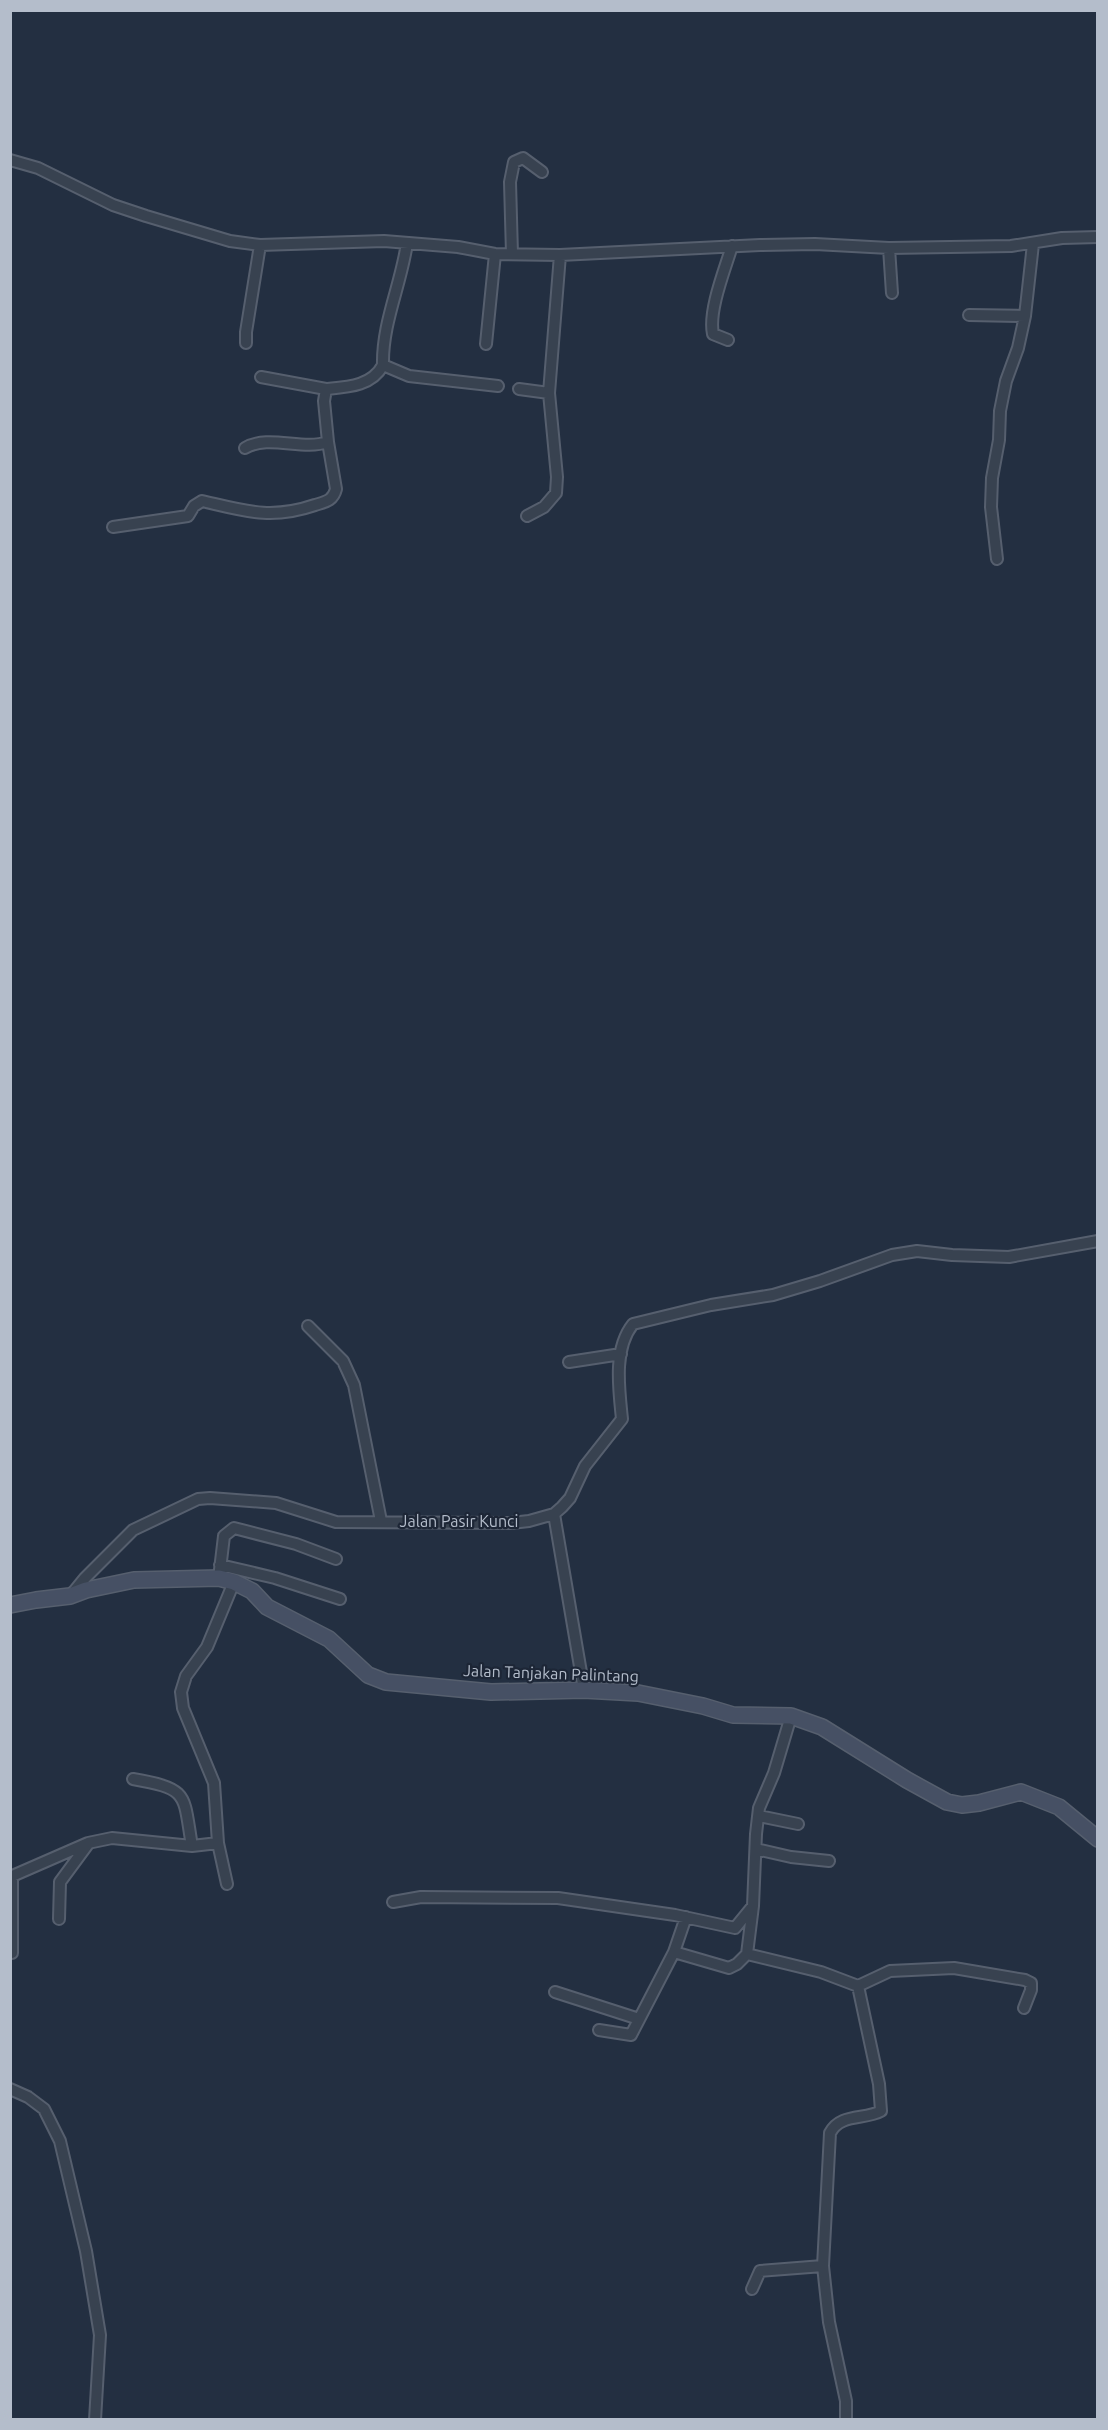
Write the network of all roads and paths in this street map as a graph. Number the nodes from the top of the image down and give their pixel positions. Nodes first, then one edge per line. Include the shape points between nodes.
1 (10, 160) edge
2 (542, 172) dead end
3 (1098, 237) edge
4 (407, 243) junction
5 (1033, 244) junction
6 (260, 245) junction
7 (732, 246) junction
8 (889, 248) junction
9 (495, 254) junction
10 (512, 254) junction
11 (560, 255) junction
12 (892, 293) dead end
13 (969, 315) dead end
14 (1025, 316) junction
15 (728, 340) dead end
16 (246, 343) dead end
17 (486, 344) dead end
18 (383, 365) junction
19 (261, 377) dead end
20 (498, 386) dead end
21 (326, 389) junction
22 (519, 389) dead end
23 (549, 393) junction
24 (328, 442) junction
25 (245, 448) dead end
26 (527, 516) dead end
27 (113, 527) dead end
28 (997, 559) dead end
29 (1098, 1241) edge
30 (308, 1326) dead end
31 (621, 1354) junction
32 (569, 1362) dead end
33 (554, 1514) junction
34 (381, 1521) junction
35 (336, 1559) dead end
36 (224, 1575) junction
37 (70, 1596) junction
38 (340, 1599) dead end
39 (10, 1605) edge
40 (584, 1690) junction
41 (791, 1716) junction
42 (133, 1779) dead end
43 (759, 1816) junction
44 (798, 1824) dead end
45 (1098, 1839) edge
46 (88, 1843) junction
47 (218, 1843) junction
48 (192, 1846) junction
49 (756, 1849) junction
50 (829, 1861) dead end
51 (11, 1876) edge
52 (226, 1884) dead end
53 (393, 1902) dead end
54 (753, 1906) junction
55 (686, 1917) junction
56 (59, 1918) dead end
57 (674, 1952) junction
58 (12, 1953) edge
59 (747, 1954) junction
60 (858, 1986) junction
61 (555, 1992) dead end
62 (1024, 2008) dead end
63 (639, 2019) junction
64 (598, 2030) dead end
65 (10, 2089) edge
66 (823, 2266) junction
67 (752, 2289) dead end
68 (95, 2420) edge
69 (846, 2420) edge

1 - 6 street via 38,168 113,205 230,241
2 - 10 street via 523,158 514,162 510,182
3 - 5 street
4 - 6 street
4 - 9 street via 458,246
4 - 18 street via 386,326
5 - 8 street
5 - 14 street
6 - 16 street
7 - 8 street via 815,244
7 - 11 street
7 - 15 street via 712,328 713,334
8 - 12 street
9 - 10 street
9 - 17 street
10 - 11 street
11 - 23 street
13 - 14 street
14 - 28 street via 1006,381 992,478
18 - 20 street via 409,376
18 - 21 street via 378,374 362,384
19 - 21 street
21 - 24 street
22 - 23 street
23 - 26 street via 556,493 544,507
24 - 25 street via 314,446 256,443
24 - 27 street via 336,489 329,500 273,514 202,501 188,516
29 - 31 street via 1010,1257 917,1251 892,1255 773,1295 642,1320 628,1329
30 - 34 street via 343,1361 354,1385
31 - 32 street
31 - 33 street via 622,1419 585,1466 570,1498
33 - 34 street, Jalan Pasir Kunci via 511,1523
33 - 40 street
34 - 37 street, Jalan Pasir Kunci via 336,1522 276,1503 198,1499 133,1530
35 - 36 street via 234,1528 224,1536
36 - 37 street via 134,1580
36 - 38 street via 281,1580
36 - 40 street, Jalan Tanjakan Palintang via 252,1591 267,1607 329,1639 368,1675 386,1682 491,1692
36 - 47 street via 207,1647 186,1676 181,1692 183,1708 214,1782
37 - 39 street
40 - 41 street, Jalan Tanjakan Palintang via 646,1694 733,1715
41 - 43 street
41 - 45 street, Jalan Tanjakan Palintang via 822,1727 947,1802 979,1803 1021,1792 1059,1807
42 - 48 street via 179,1793 186,1807
43 - 44 street
43 - 49 street
46 - 48 street via 112,1838
46 - 51 street
46 - 56 street via 60,1882
47 - 48 street
47 - 52 street
49 - 50 street
49 - 54 street
51 - 58 street
53 - 55 street via 421,1897 558,1898
54 - 55 street via 735,1928
54 - 59 street
55 - 57 street
57 - 59 street via 729,1968
57 - 63 street
59 - 60 street via 821,1972
60 - 62 street via 890,1971 954,1968 1031,1983
60 - 66 street via 881,2111 840,2122 830,2133
61 - 63 street
63 - 64 street via 631,2035
65 - 68 street via 45,2109 60,2142 86,2251 100,2335
66 - 67 street via 760,2271
66 - 69 street

